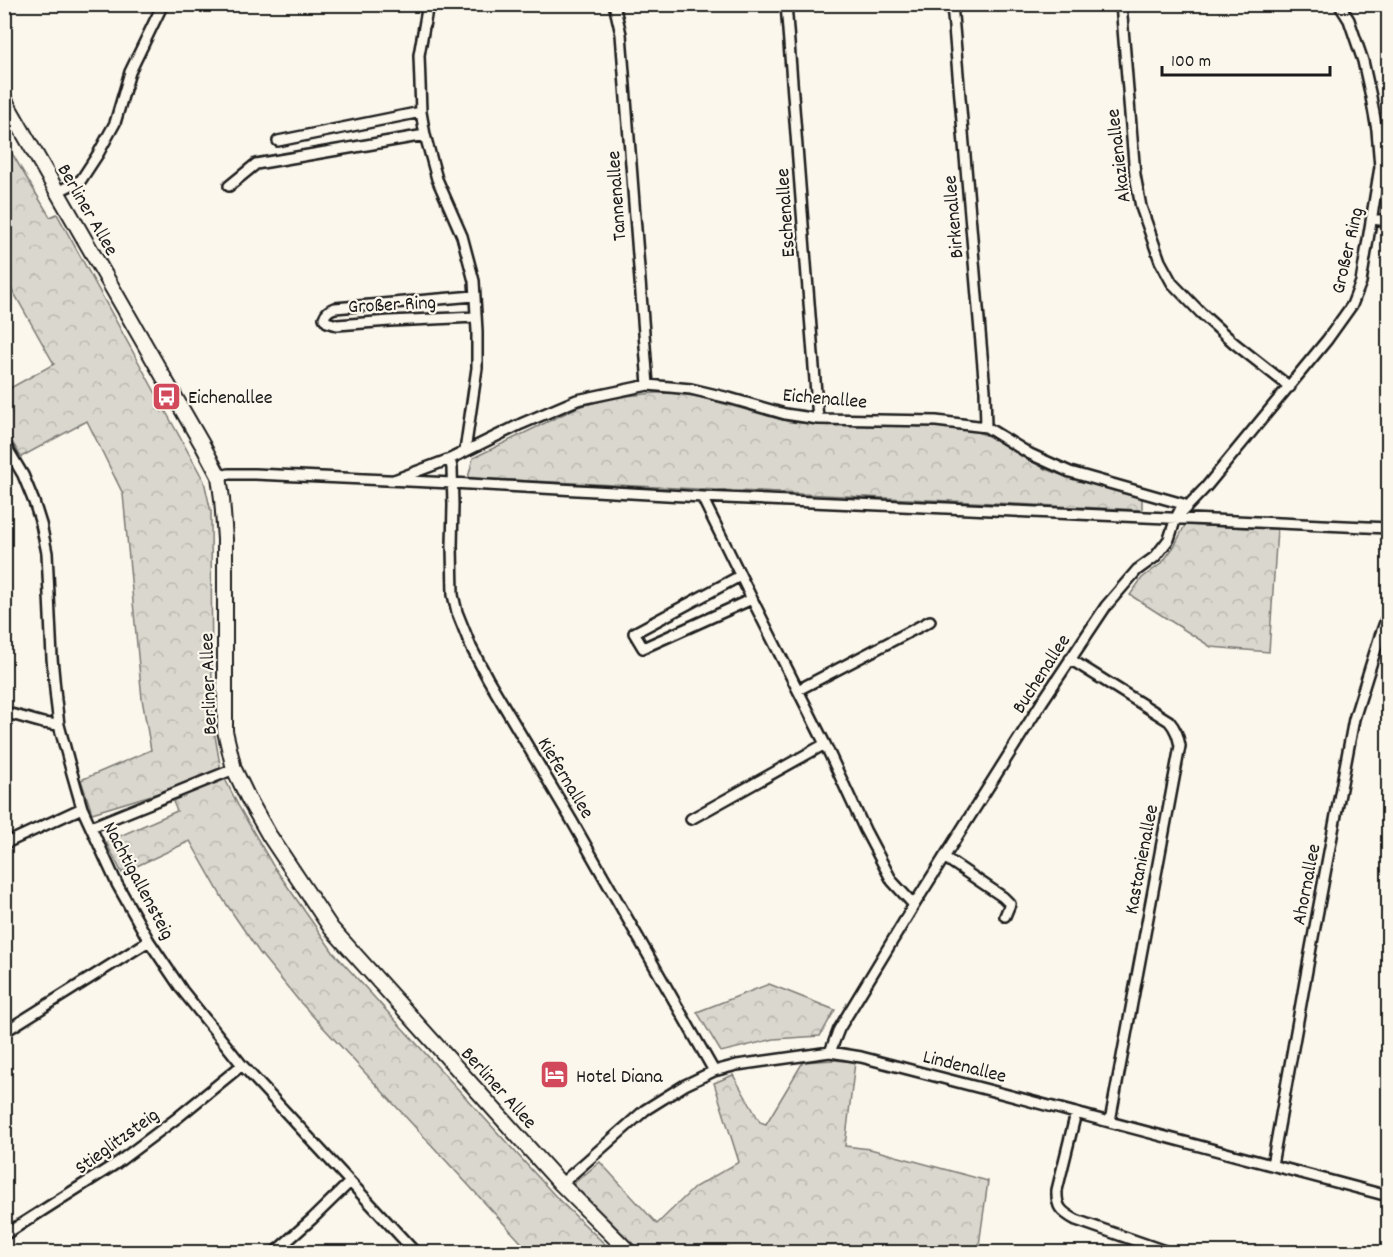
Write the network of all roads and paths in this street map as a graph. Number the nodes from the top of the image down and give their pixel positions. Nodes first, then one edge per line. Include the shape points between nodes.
1 (163, 4) edge
2 (428, 4) edge
3 (614, 4) edge
4 (786, 4) edge
5 (952, 4) edge
6 (1121, 4) edge
7 (1339, 4) edge
8 (4, 99) edge
9 (421, 112) junction
10 (424, 135) junction
11 (278, 141) dead end
12 (229, 186) dead end
13 (57, 192) junction
14 (1372, 219) junction
15 (1389, 221) edge
16 (474, 296) junction
17 (476, 317) junction
18 (648, 385) junction
19 (1290, 387) junction
20 (818, 419) junction
21 (986, 427) junction
22 (4, 443) edge
23 (465, 451) junction
24 (450, 459) junction
25 (219, 476) junction
26 (394, 480) junction
27 (452, 483) junction
28 (702, 497) junction
29 (1176, 518) junction
30 (1389, 528) edge
31 (740, 576) junction
32 (752, 599) junction
33 (1389, 614) edge
34 (930, 621) dead end
35 (1070, 659) junction
36 (798, 690) junction
37 (4, 712) edge
38 (59, 724) junction
39 (825, 744) junction
40 (234, 769) junction
41 (82, 808) junction
42 (691, 819) dead end
43 (91, 827) junction
44 (4, 844) edge
45 (944, 857) junction
46 (914, 905) junction
47 (1005, 916) dead end
48 (149, 941) junction
49 (4, 1032) edge
50 (830, 1052) junction
51 (242, 1065) junction
52 (714, 1071) junction
53 (1076, 1113) junction
54 (1110, 1121) junction
55 (1272, 1165) junction
56 (350, 1182) junction
57 (561, 1184) junction
58 (1389, 1196) edge
59 (4, 1235) edge
60 (275, 1252) edge
61 (415, 1252) edge
62 (629, 1252) edge
63 (1168, 1252) edge

1 - 13 street via 130,72 115,123 98,154 81,180
2 - 9 street via 420,55
3 - 18 street, Tannenallee via 621,34
4 - 20 street, Eschenallee
5 - 21 street, Birkenallee
6 - 19 street, Akazienallee via 1135,175 1152,243 1172,283 1201,314
7 - 14 street, Großer Ring via 1349,20 1363,61 1377,130 1380,167
8 - 13 main road, Berliner Allee
9 - 10 street
9 - 11 street
10 - 12 street via 256,164
10 - 16 street via 437,179 462,236
13 - 25 main road, Berliner Allee
14 - 15 street
14 - 19 street, Großer Ring via 1361,282 1352,305
16 - 17 street
16 - 17 street, Großer Ring via 335,308 324,318 337,325
17 - 23 street via 477,368
18 - 20 street, Eichenallee via 691,389
18 - 23 street, Eichenallee via 577,400
19 - 29 street, Großer Ring
20 - 21 street, Eichenallee via 936,421
21 - 29 street, Eichenallee via 1030,454 1070,472 1183,504
22 - 38 street, Nachtigallensteig via 34,502 47,553
23 - 24 street, Eichenallee
24 - 26 street, Eichenallee
24 - 27 street
25 - 26 street, Eichenallee
25 - 40 main road, Berliner Allee via 225,539 225,731
26 - 27 street, Eichenallee
27 - 28 street, Eichenallee
27 - 52 street, Kiefernallee via 453,595 471,647
28 - 29 street, Eichenallee
28 - 31 street
29 - 30 street, Eichenallee
29 - 35 street, Buchenallee via 1169,539 1106,606
31 - 32 street
31 - 32 street via 634,633 643,648
32 - 36 street
33 - 55 street, Ahornallee via 1354,720
34 - 36 street
35 - 45 street, Buchenallee
35 - 54 street, Kastanienallee via 1169,721 1180,746
36 - 39 street
37 - 38 street
38 - 41 street, Nachtigallensteig
39 - 42 street
39 - 46 street via 892,881
40 - 43 street
40 - 57 main road, Berliner Allee via 269,835 331,928
41 - 43 street, Nachtigallensteig
41 - 44 street
43 - 48 street, Nachtigallensteig
45 - 46 street, Buchenallee
45 - 47 street via 1003,897 1010,904
46 - 50 street, Buchenallee via 839,1029
48 - 49 street
48 - 51 street, Nachtigallensteig
50 - 52 street, Lindenallee
50 - 53 street, Lindenallee
51 - 56 street, Nachtigallensteig
51 - 59 street, Stieglitzsteig via 117,1163
52 - 57 street, Lindenallee via 645,1110
53 - 54 street, Lindenallee
53 - 63 street via 1057,1190 1060,1209 1076,1220
54 - 55 street, Lindenallee
55 - 58 street, Lindenallee
56 - 60 street
56 - 61 street, Nachtigallensteig
57 - 62 main road, Berliner Allee

